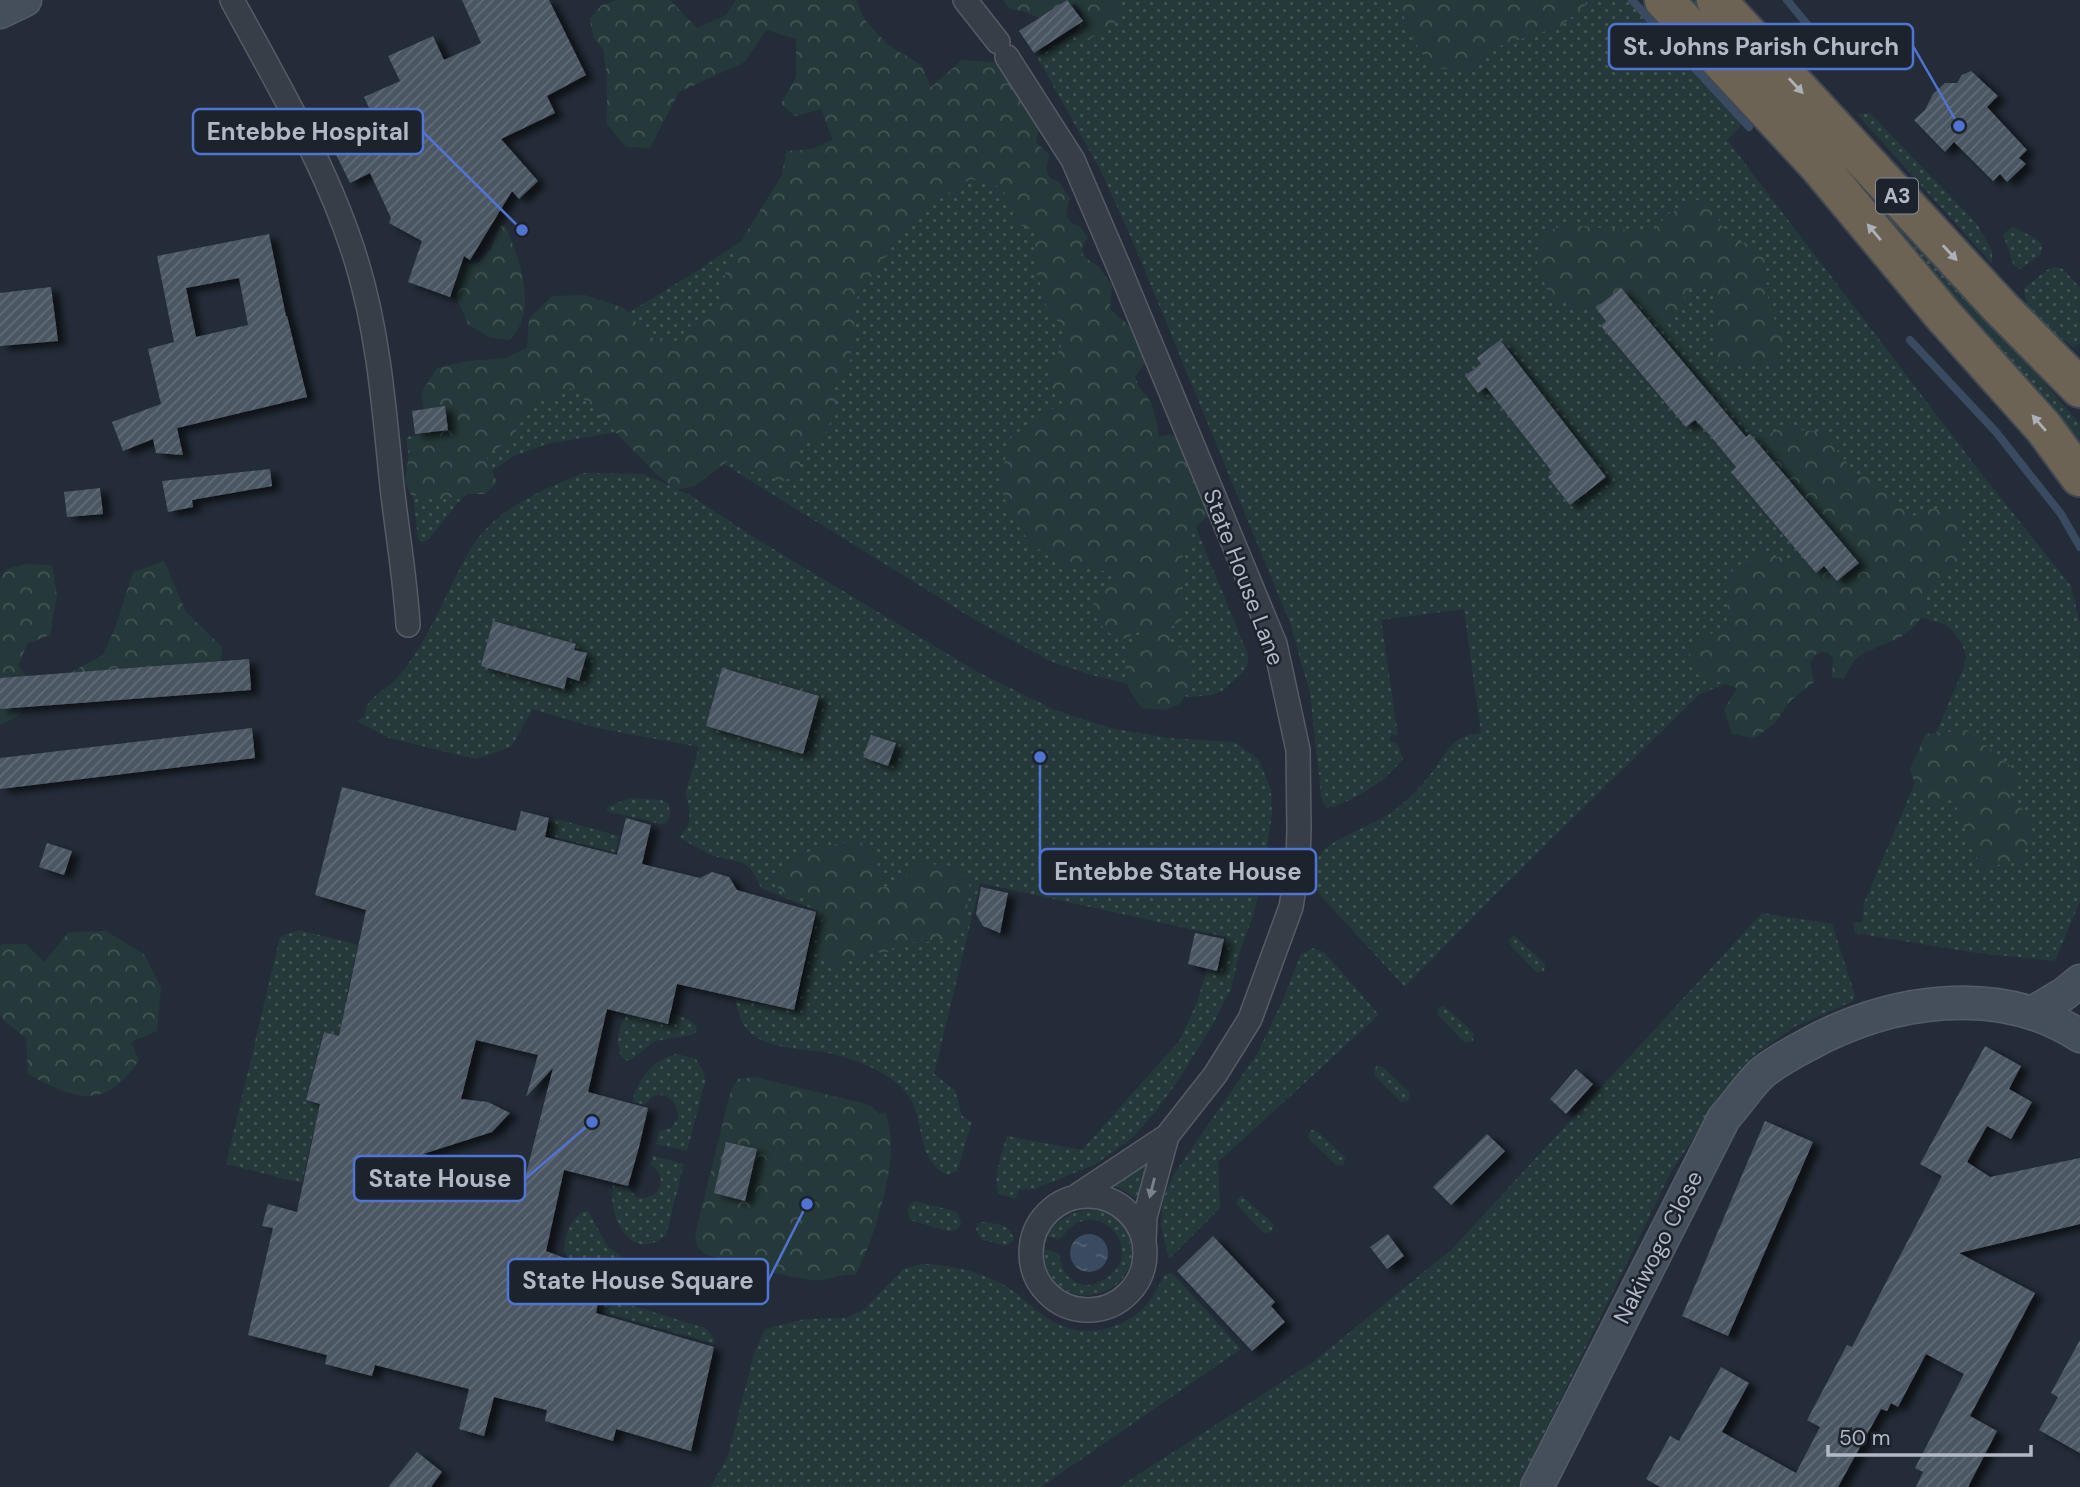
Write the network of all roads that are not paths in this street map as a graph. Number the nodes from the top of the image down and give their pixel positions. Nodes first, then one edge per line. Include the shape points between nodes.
1 (25, 0) edge
2 (232, 0) edge
3 (965, 0) edge
4 (1664, 0) edge
5 (1716, 0) edge
6 (0, 12) edge
7 (2080, 388) edge
8 (2080, 477) edge
9 (408, 625) dead end
10 (2080, 981) edge
11 (2034, 1012) junction
12 (2080, 1036) edge
13 (1167, 1136) junction
14 (1078, 1195) junction
15 (1144, 1241) junction
16 (1537, 1487) edge

1 - 6 street
2 - 9 street via 313,150 358,265 384,401
3 - 13 street, State House Lane via 1073,160 1275,644 1298,750 1300,829 1291,907 1250,1019 1215,1075
8 -> 4 highway, A3 via 2044,428 1818,165
5 -> 7 highway, A3
10 - 11 street
11 - 12 street, Nakiwogo Close
11 - 16 street, Nakiwogo Close via 1957,1003 1880,1014 1817,1040 1762,1073 1724,1118
13 - 14 street
13 -> 15 street via 1145,1217
14 - 15 street via 1100,1196 1120,1205 1135,1221
14 - 15 street via 1047,1213 1031,1240 1033,1270 1054,1299 1082,1310 1098,1309 1125,1296 1142,1272

